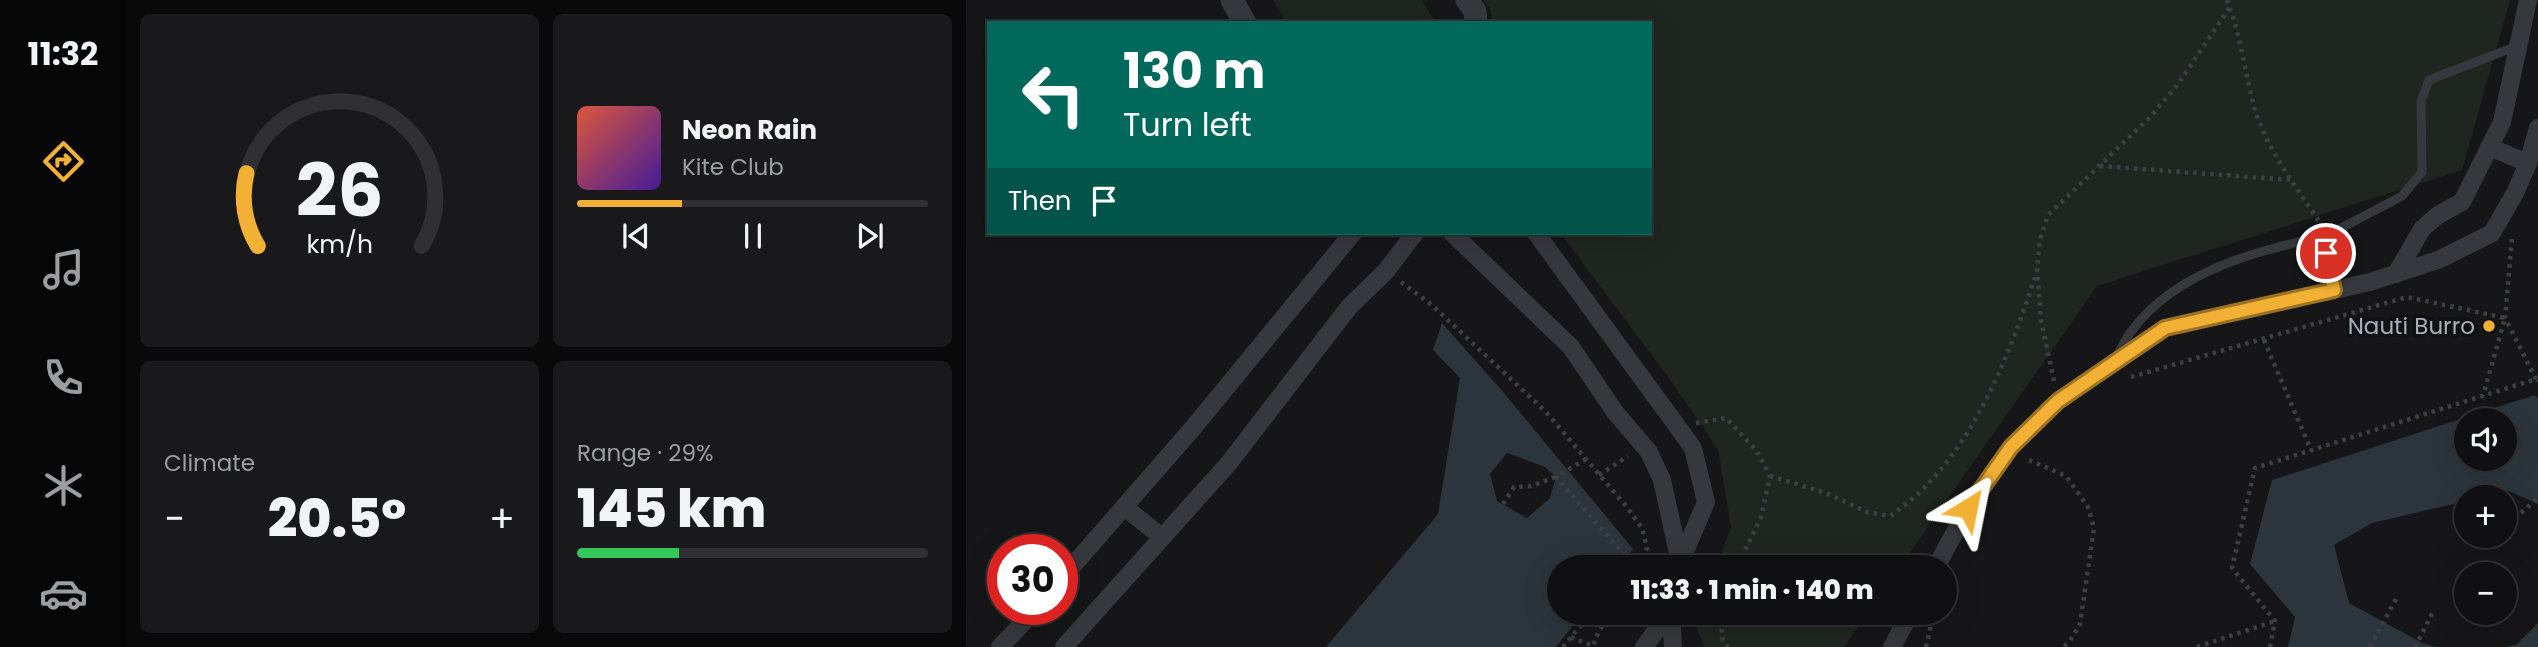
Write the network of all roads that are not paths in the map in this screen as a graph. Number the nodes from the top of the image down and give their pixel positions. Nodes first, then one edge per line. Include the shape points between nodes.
1 (1232, 0) edge
2 (1466, 0) edge
3 (2528, 0) edge
4 (1244, 21) edge
5 (1476, 21) edge
6 (2520, 45) junction
7 (2538, 128) edge
8 (2489, 147) junction
9 (2528, 163) junction
10 (1351, 235) edge
11 (1413, 235) edge
12 (1454, 235) edge
13 (1536, 235) edge
14 (2328, 235) junction
15 (2396, 274) junction
16 (2334, 290) junction
17 (2111, 365) junction
18 (1124, 508) junction
19 (1162, 537) junction
20 (1677, 555) edge
21 (1683, 555) edge
22 (1943, 555) edge
23 (1078, 560) edge
24 (1021, 625) edge
25 (1660, 625) edge
26 (1671, 625) edge
27 (1904, 625) edge
28 (1000, 647) edge
29 (1064, 647) edge
30 (1644, 647) edge
31 (1673, 647) edge
32 (1892, 647) edge

1 - 4 street
2 - 5 street
3 - 6 street
6 - 8 street via 2502,122
6 - 14 lane via 2429,80 2421,101 2422,172 2402,196
7 - 9 street
8 - 9 street
8 - 15 street via 2462,202 2422,229
9 - 15 street via 2492,233 2438,260
10 - 18 street
11 - 19 street via 1386,271 1349,307 1229,463
12 - 20 street via 1571,347 1649,452 1662,480
13 - 21 street via 1693,448 1706,502
14 - 16 lane via 2326,253
14 - 17 lane via 2216,267 2168,295 2133,328
15 - 16 street
16 - 17 street via 2165,328
17 - 22 street via 2058,401 2011,447 1968,508
18 - 19 street
18 - 23 street
19 - 29 street
24 - 28 street
25 - 30 street
26 - 31 street
27 - 32 street

